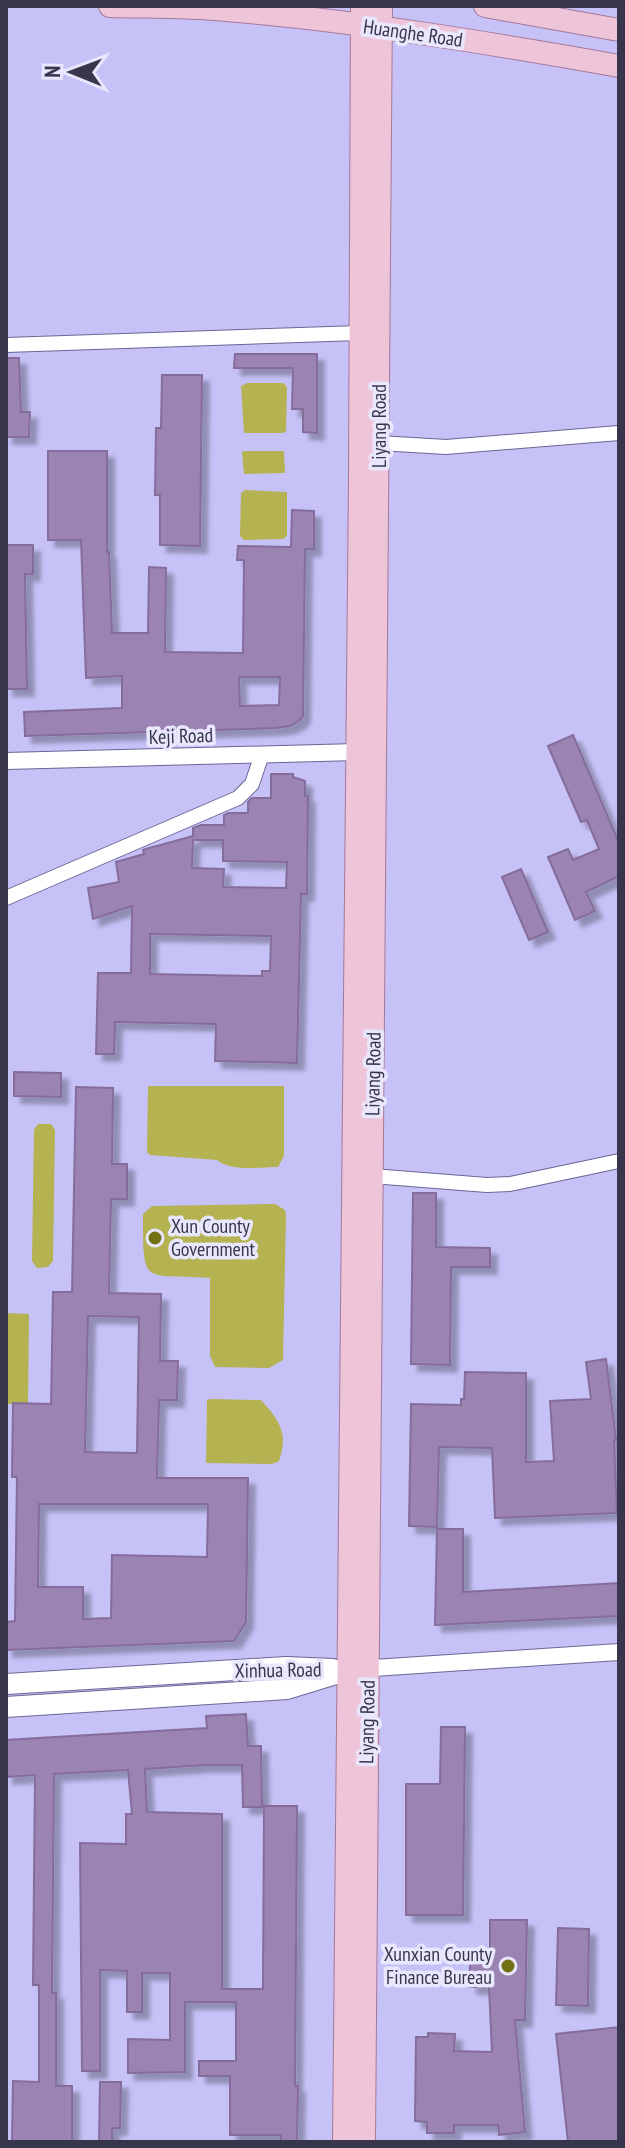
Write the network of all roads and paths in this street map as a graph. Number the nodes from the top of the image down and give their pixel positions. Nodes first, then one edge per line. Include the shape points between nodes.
1 (110, 6) edge
2 (485, 6) edge
3 (371, 16) edge
4 (619, 30) edge
5 (619, 66) edge
6 (360, 333) junction
7 (6, 345) edge
8 (619, 433) edge
9 (379, 443) junction
10 (357, 752) junction
11 (262, 754) junction
12 (6, 761) edge
13 (6, 898) edge
14 (619, 1161) edge
15 (372, 1176) junction
16 (619, 1652) edge
17 (358, 1669) junction
18 (6, 1684) edge
19 (6, 1707) edge
20 (344, 2142) edge
21 (364, 2142) edge

1 - 3 main road, Huanghe Road
2 - 4 main road
3 - 5 main road, Huanghe Road
3 - 6 main road, Liyang Road
3 - 9 main road, Liyang Road
6 - 7 street
6 - 10 main road, Liyang Road
8 - 9 street via 446,447
9 - 15 main road, Liyang Road
10 - 11 street, Keji Road
10 - 17 main road, Liyang Road
11 - 12 street, Keji Road
11 - 13 street via 252,784 238,798
14 - 15 street via 510,1184
15 - 17 main road, Liyang Road
16 - 17 street
17 - 18 main road, Xinhua Road via 286,1667
17 - 19 main road, Xinhua Road via 287,1689
17 - 20 main road, Liyang Road
17 - 21 main road, Liyang Road

